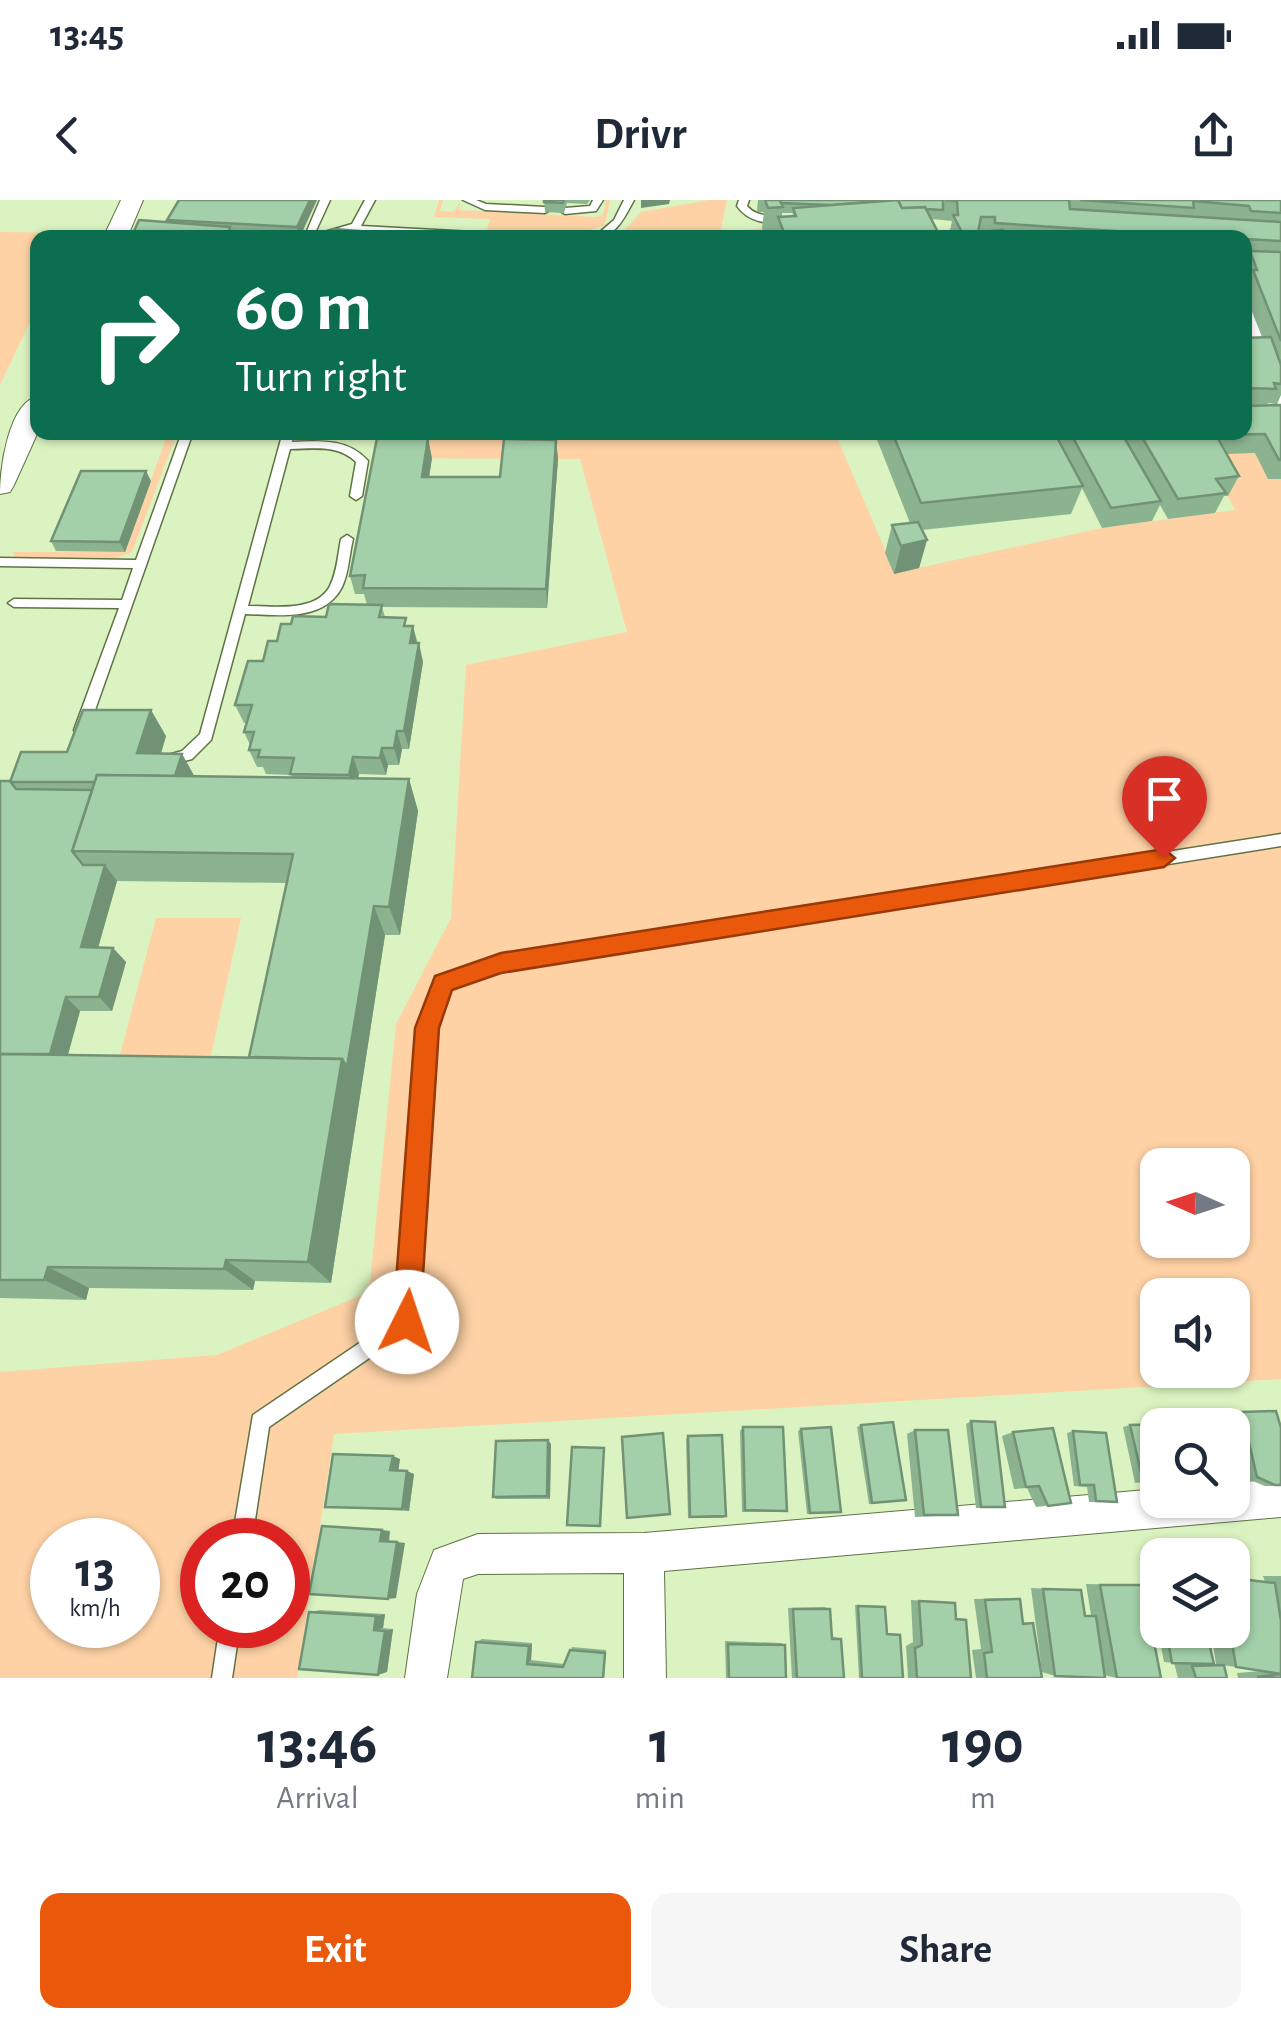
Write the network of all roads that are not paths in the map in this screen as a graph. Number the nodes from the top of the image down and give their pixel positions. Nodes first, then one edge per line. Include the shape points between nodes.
1 (132, 200) edge
2 (325, 200) edge
3 (370, 200) edge
4 (468, 200) edge
5 (598, 200) edge
6 (628, 200) edge
7 (744, 200) edge
8 (545, 210) edge
9 (564, 211) edge
10 (794, 220) edge
11 (352, 228) junction
12 (123, 230) edge
13 (315, 230) edge
14 (344, 230) edge
15 (382, 230) edge
16 (608, 230) edge
17 (1252, 317) edge
18 (1281, 399) edge
19 (30, 421) edge
20 (185, 440) edge
21 (288, 440) edge
22 (294, 440) edge
23 (0, 485) edge
24 (356, 496) dead end
25 (347, 539) dead end
26 (0, 562) edge
27 (140, 564) junction
28 (14, 603) dead end
29 (126, 604) junction
30 (240, 610) junction
31 (78, 750) edge
32 (158, 764) edge
33 (1281, 840) edge
34 (1281, 1498) edge
35 (245, 1518) edge
36 (644, 1554) junction
37 (227, 1648) edge
38 (222, 1678) edge
39 (426, 1678) edge
40 (645, 1678) edge

1 - 12 street
2 - 13 lane
3 - 11 lane
4 - 8 lane
5 - 9 lane via 593,210
6 - 16 lane
7 - 10 lane via 744,211 759,219
11 - 14 lane
11 - 15 lane
17 - 18 street
19 - 23 street
20 - 27 lane
21 - 30 lane
22 - 24 lane via 355,452 362,461
25 - 30 lane via 335,589 322,604
26 - 27 lane
27 - 29 lane
28 - 29 lane
29 - 31 lane
30 - 32 lane via 206,736 187,755
33 - 35 lane via 501,963 443,983 427,1028 407,1322 260,1422
34 - 36 street
36 - 39 street via 478,1554 448,1564 437,1594
36 - 40 street
37 - 38 lane

